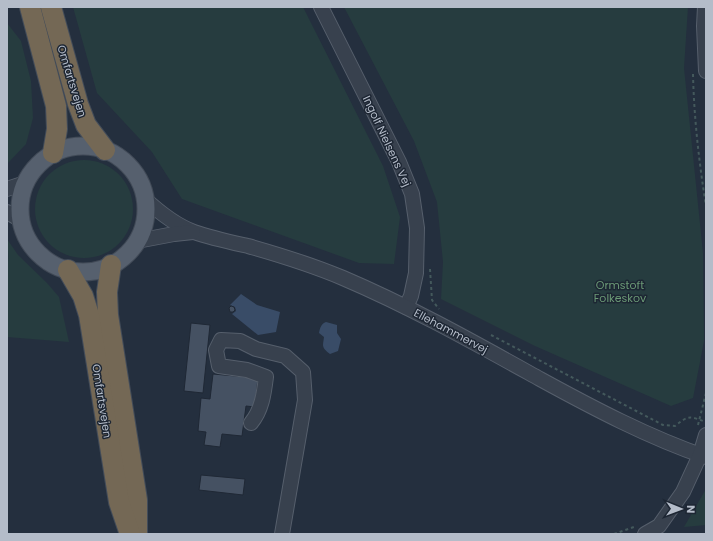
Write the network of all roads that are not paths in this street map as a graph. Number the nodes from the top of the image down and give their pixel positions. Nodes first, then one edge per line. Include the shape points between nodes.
1 (30, 7) edge
2 (51, 7) edge
3 (321, 7) edge
4 (705, 7) edge
5 (699, 73) edge
6 (105, 150) junction
7 (53, 153) junction
8 (25, 183) junction
9 (7, 189) edge
10 (145, 199) junction
11 (14, 216) edge
12 (193, 232) junction
13 (136, 241) junction
14 (111, 265) junction
15 (68, 270) junction
16 (406, 307) junction
17 (251, 423) dead end
18 (706, 435) edge
19 (703, 456) edge
20 (640, 530) edge
21 (130, 534) edge
22 (137, 534) edge
23 (282, 534) edge

1 - 7 highway, Omfartsvejen via 56,106 57,129
2 - 6 highway, Omfartsvejen via 78,104 86,125
3 - 16 street, Ingolf Nielsens Vej via 399,162 412,194 417,228 416,273
4 - 5 street
6 - 7 main road via 74,146
6 - 10 main road via 121,159 134,172
7 - 8 main road via 34,169
8 - 9 street
8 - 11 main road
10 - 12 street, Ellehammervej via 160,212
10 - 13 main road via 145,216
11 - 15 main road via 41,256
12 - 13 street, Ellehammervej
12 - 16 street, Ellehammervej via 300,263 342,278
13 - 14 main road via 130,250
14 - 15 main road via 90,271
14 - 22 highway, Omfartsvejen via 107,292 108,315 137,500
15 - 21 highway, Omfartsvejen via 83,296 89,315 119,502
16 - 19 street, Ellehammervej via 583,402
17 - 23 street via 257,416 266,377 247,370 219,366 216,350 221,340 240,341 256,349 285,356 303,372 305,400
18 - 19 street
19 - 20 street via 683,492 659,526

